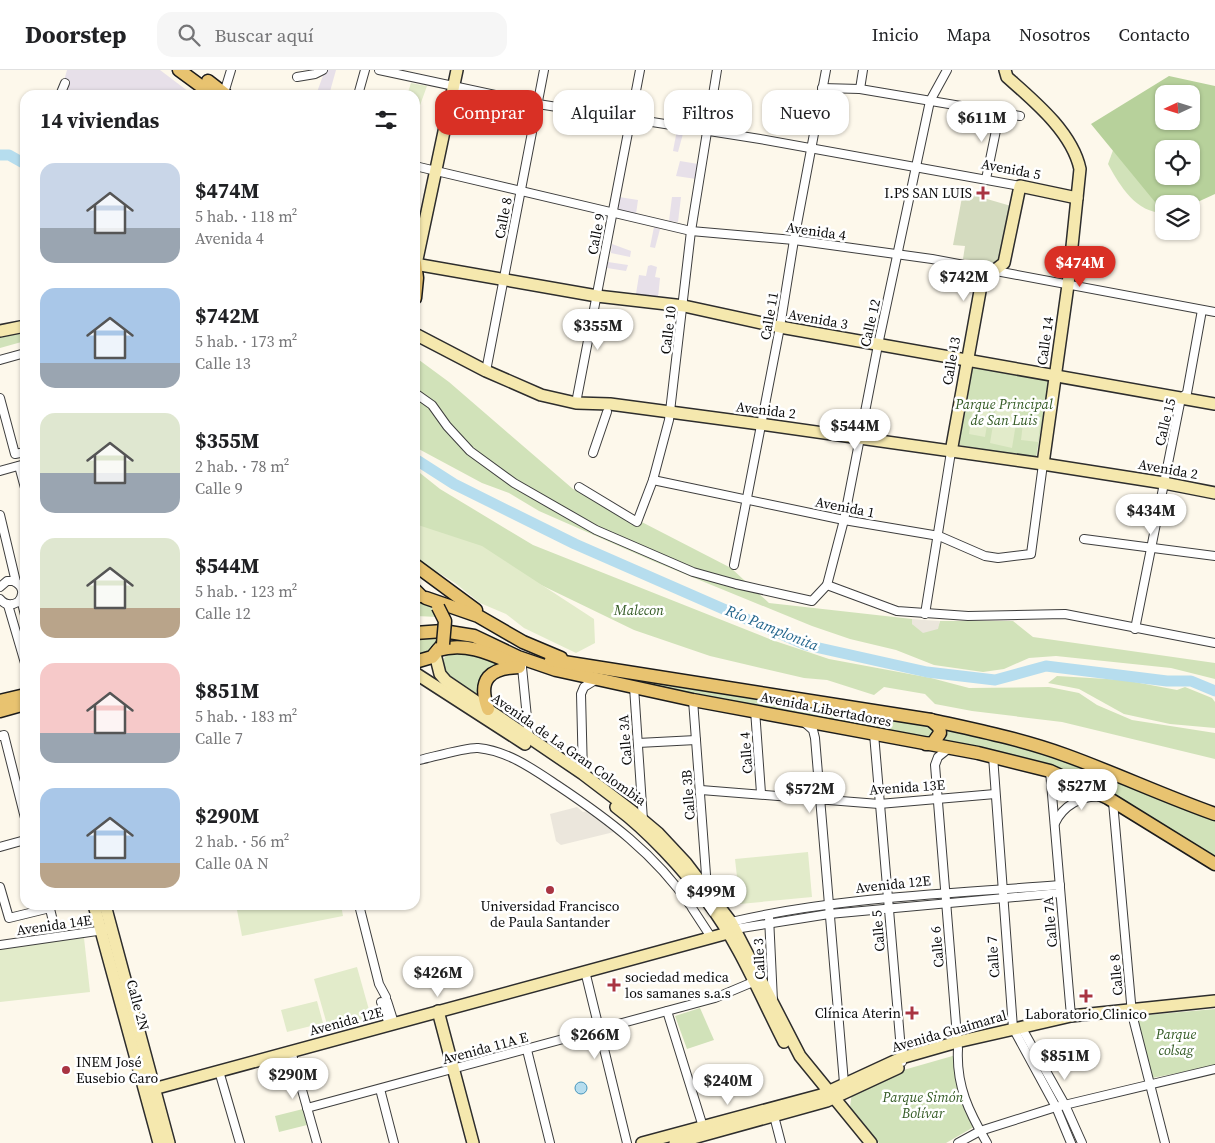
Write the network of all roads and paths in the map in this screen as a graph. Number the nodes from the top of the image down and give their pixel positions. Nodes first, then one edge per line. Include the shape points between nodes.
1 (179, 70) edge
2 (193, 70) edge
3 (231, 70) edge
4 (323, 70) edge
5 (365, 70) edge
6 (379, 70) edge
7 (457, 70) edge
8 (544, 70) edge
9 (640, 70) edge
10 (717, 70) edge
11 (826, 70) edge
12 (864, 70) edge
13 (947, 70) edge
14 (1005, 70) edge
15 (297, 77) dead end
16 (65, 83) dead end
17 (454, 86) junction
18 (822, 88) junction
19 (860, 89) junction
20 (62, 90) edge
21 (209, 90) edge
22 (211, 90) edge
23 (216, 90) edge
24 (359, 90) edge
25 (473, 90) edge
26 (540, 90) edge
27 (636, 90) edge
28 (714, 90) edge
29 (930, 101) junction
30 (1000, 111) junction
31 (1020, 116) dead end
32 (532, 135) edge
33 (627, 135) edge
34 (707, 135) edge
35 (730, 135) edge
36 (812, 150) junction
37 (420, 167) edge
38 (917, 167) junction
39 (435, 171) junction
40 (986, 179) junction
41 (1020, 186) junction
42 (521, 191) junction
43 (1077, 198) junction
44 (613, 213) junction
45 (691, 231) junction
46 (794, 240) junction
47 (420, 241) edge
48 (899, 255) junction
49 (420, 265) edge
50 (995, 270) junction
51 (504, 280) junction
52 (1068, 285) junction
53 (598, 296) junction
54 (684, 306) junction
55 (1202, 310) junction
56 (1215, 312) edge
57 (20, 327) edge
58 (780, 327) junction
59 (0, 331) edge
60 (420, 337) edge
61 (878, 345) junction
62 (20, 354) edge
63 (0, 360) edge
64 (966, 360) junction
65 (486, 371) junction
66 (1055, 376) junction
67 (420, 397) edge
68 (0, 398) edge
69 (1182, 398) junction
70 (576, 403) junction
71 (1215, 404) edge
72 (607, 412) dead end
73 (670, 413) junction
74 (760, 424) junction
75 (859, 438) junction
76 (951, 452) junction
77 (20, 453) edge
78 (593, 453) dead end
79 (1043, 464) junction
80 (20, 466) edge
81 (0, 471) edge
82 (653, 480) junction
83 (1164, 483) junction
84 (579, 487) dead end
85 (1215, 493) edge
86 (745, 500) junction
87 (0, 515) edge
88 (844, 520) junction
89 (939, 536) junction
90 (1084, 539) dead end
91 (1151, 548) junction
92 (1031, 554) joint
93 (1215, 556) edge
94 (734, 565) dead end
95 (420, 569) edge
96 (16, 582) junction
97 (0, 584) edge
98 (827, 585) junction
99 (20, 586) edge
100 (420, 595) edge
101 (420, 596) edge
102 (0, 598) edge
103 (20, 599) edge
104 (8, 605) junction
105 (925, 614) junction
106 (420, 625) edge
107 (503, 629) junction
108 (1135, 629) junction
109 (420, 633) edge
110 (1215, 643) edge
111 (20, 646) edge
112 (439, 649) junction
113 (420, 661) edge
114 (522, 667) junction
115 (556, 670) junction
116 (596, 674) junction
117 (420, 676) edge
118 (634, 687) junction
119 (20, 696) edge
120 (693, 700) junction
121 (0, 701) edge
122 (20, 705) edge
123 (488, 709) junction
124 (0, 710) edge
125 (755, 710) junction
126 (798, 718) junction
127 (931, 720) junction
128 (874, 734) junction
129 (0, 736) edge
130 (529, 738) junction
131 (696, 740) junction
132 (638, 743) junction
133 (926, 744) junction
134 (948, 749) junction
135 (993, 756) junction
136 (420, 760) edge
137 (1050, 771) junction
138 (583, 774) junction
139 (701, 790) junction
140 (761, 794) junction
141 (995, 794) junction
142 (20, 798) edge
143 (939, 798) junction
144 (820, 800) junction
145 (1110, 800) junction
146 (879, 804) junction
147 (1215, 814) edge
148 (643, 820) junction
149 (1054, 825) junction
150 (20, 841) edge
151 (0, 846) edge
152 (1215, 864) edge
153 (0, 887) edge
154 (707, 888) junction
155 (1060, 889) junction
156 (945, 894) junction
157 (1003, 894) junction
158 (888, 899) junction
159 (946, 902) junction
160 (888, 908) junction
161 (39, 910) edge
162 (51, 910) edge
163 (97, 910) edge
164 (105, 910) edge
165 (360, 910) edge
166 (828, 910) junction
167 (3, 912) edge
168 (769, 918) junction
169 (54, 925) dead end
170 (731, 928) junction
171 (107, 930) junction
172 (711, 937) junction
173 (0, 945) edge
174 (585, 971) junction
175 (754, 982) junction
176 (1215, 1001) edge
177 (773, 1003) junction
178 (1215, 1006) edge
179 (666, 1011) junction
180 (1132, 1011) junction
181 (436, 1012) junction
182 (1071, 1016) junction
183 (392, 1024) junction
184 (600, 1030) junction
185 (1018, 1031) junction
186 (958, 1045) junction
187 (527, 1050) junction
188 (291, 1051) junction
189 (902, 1062) junction
190 (1215, 1069) edge
191 (451, 1070) junction
192 (219, 1071) junction
193 (844, 1084) junction
194 (1151, 1085) junction
195 (380, 1089) junction
196 (150, 1090) junction
197 (827, 1097) junction
198 (1065, 1105) junction
199 (308, 1108) junction
200 (1056, 1108) junction
201 (774, 1116) junction
202 (704, 1131) junction
203 (980, 1131) junction
204 (159, 1143) edge
205 (169, 1143) edge
206 (240, 1143) edge
207 (316, 1143) edge
208 (394, 1143) edge
209 (468, 1143) edge
210 (473, 1143) edge
211 (550, 1143) edge
212 (627, 1143) edge
213 (642, 1143) edge
214 (675, 1143) edge
215 (780, 1143) edge
216 (862, 1143) edge
217 (871, 1143) edge
218 (958, 1143) edge
219 (987, 1143) edge
220 (1071, 1143) edge
221 (1082, 1143) edge
222 (1165, 1143) edge

1 - 21 main road
2 - 22 main road
3 - 23 street
4 - 15 street
5 - 24 street
6 - 17 street, Avenida 5
7 - 17 street
8 - 26 street, Calle 8
9 - 27 street, Calle 9
10 - 28 street, Calle 10
11 - 18 street, Calle 11
12 - 19 street
13 - 29 street, Calle 12
14 - 43 street, Calle 14 via 1007,77 1041,106 1077,155 1080,169
16 - 20 street
17 - 25 street, Avenida 5
17 - 39 street
18 - 19 street
18 - 36 street, Calle 11
19 - 29 street
29 - 30 street
29 - 38 street, Calle 12
30 - 31 street
30 - 40 street
32 - 42 street, Calle 8
33 - 44 street, Calle 9
34 - 45 street, Calle 10
35 - 36 street, Avenida 5
36 - 38 street, Avenida 5
36 - 46 street, Calle 11
37 - 39 street, Avenida 4
38 - 40 street, Avenida 5
38 - 48 street, Calle 12
39 - 42 street, Avenida 4
39 - 47 street
40 - 41 street, Avenida 5
41 - 43 street, Avenida 5
41 - 50 street, Calle 13 via 1004,263
42 - 44 street, Avenida 4
42 - 51 street, Calle 8
43 - 52 street, Calle 14
44 - 45 street, Avenida 4
44 - 53 street, Calle 9
45 - 46 street, Avenida 4
45 - 54 street, Calle 10
46 - 48 street, Avenida 4
46 - 58 street, Calle 11
48 - 50 street, Avenida 4
48 - 61 street, Calle 12
49 - 51 street, Avenida 3
50 - 52 street, Avenida 4
50 - 64 street, Calle 13 via 982,280
51 - 53 street, Avenida 3
51 - 65 street, Calle 8
52 - 55 street, Avenida 4
52 - 66 street, Calle 14
53 - 54 street, Avenida 3
53 - 70 street, Calle 9
54 - 58 street, Avenida 3
54 - 73 street, Calle 10
55 - 56 street, Avenida 4
55 - 69 street, Calle 15 via 1187,393
57 - 59 street
58 - 61 street, Avenida 3
58 - 74 street, Calle 11
60 - 65 street, Avenida 2
61 - 64 street, Avenida 3
61 - 75 street, Calle 12
62 - 63 street
64 - 66 street, Avenida 3
64 - 76 street, Calle 13
65 - 70 street, Avenida 2 via 541,395
66 - 69 street, Avenida 3
66 - 79 street, Calle 14
67 - 98 street via 432,406 470,451 514,483 596,530 673,565 758,590 812,601
68 - 77 street via 15,454
69 - 71 street, Avenida 3
69 - 83 street, Calle 15
70 - 73 street, Avenida 2 via 610,404
72 - 78 street
73 - 74 street, Avenida 2
73 - 82 street, Calle 10
74 - 75 street, Avenida 2
74 - 86 street, Calle 11
75 - 76 street, Avenida 2
75 - 88 street, Calle 12
76 - 79 street, Avenida 2
76 - 89 street, Calle 13
79 - 83 street, Avenida 2
79 - 92 street, Calle 14
80 - 81 street
82 - 84 street, Calle 10 via 638,522
82 - 86 street, Avenida 1
83 - 85 street, Avenida 2
83 - 91 street, Calle 15
86 - 88 street, Avenida 1
86 - 94 street, Calle 11
87 - 96 street
88 - 89 street, Avenida 1
88 - 98 street, Calle 12
89 - 92 street, Avenida 1 via 985,556 998,558
89 - 105 street, Calle 13
90 - 91 street
91 - 93 street
91 - 108 street, Calle 15
95 - 107 main road
96 - 97 street
96 - 99 street
98 - 105 street via 897,611
100 - 107 main road via 466,610
101 - 112 main road, bridge via 438,607 445,621
102 - 104 street
103 - 104 street
104 - 111 street
105 - 108 street via 1065,614
106 - 116 main road, Avenida Libertadores via 459,624 537,657
107 - 116 main road via 543,652
108 - 110 street
109 - 115 main road, Avenida Libertadores via 443,631 474,636 518,657
112 - 113 main road
112 - 114 main road via 470,647
112 - 123 street, Avenida de La Gran Colombia via 440,674
114 - 115 main road
114 - 123 main road via 500,668 488,677 483,692
114 - 130 street
115 - 116 main road, Avenida Libertadores
116 - 118 main road, Avenida Libertadores
116 - 127 main road, Avenida Libertadores
116 - 138 street via 581,694
117 - 170 street, Avenida de La Gran Colombia via 580,780 622,812 662,850
118 - 120 main road, Avenida Libertadores
118 - 132 street, Calle 3A
119 - 121 main road
120 - 125 main road, Avenida Libertadores
120 - 131 street, Calle 3B
122 - 124 main road
123 - 130 street, Avenida de La Gran Colombia
125 - 126 main road, Avenida Libertadores
125 - 140 street, Calle 4
126 - 128 main road, Avenida Libertadores
126 - 144 street via 809,725 815,738
127 - 133 main road via 940,732 938,739
127 - 147 main road, Avenida Libertadores via 1021,740
128 - 133 main road, Avenida Libertadores
128 - 146 street, Calle 5
129 - 142 street via 4,735
130 - 138 street, Avenida de La Gran Colombia
131 - 132 street
131 - 139 street, Calle 3B
132 - 148 street, Calle 3A
133 - 134 main road, Avenida Libertadores
134 - 135 main road, Avenida Libertadores
134 - 143 street, Calle 6 via 938,757 935,765
135 - 137 main road, Avenida Libertadores
135 - 141 street, Calle 7
136 - 172 street via 480,748 501,753 528,766 625,833 667,875
137 - 145 main road, Avenida Libertadores
137 - 149 street, Calle 7A
138 - 148 street, Avenida de La Gran Colombia
139 - 140 street, Avenida 13E
139 - 154 street, Calle 3B
140 - 144 street, Avenida 13E
141 - 143 street, Avenida 13E
141 - 157 street, Calle 7
143 - 146 street, Avenida 13E
143 - 156 street, Calle 6
144 - 146 street, Avenida 13E
144 - 166 street
145 - 149 street via 1081,799 1068,806
145 - 152 main road, Avenida Libertadores
145 - 180 street, Calle 8
146 - 158 street, Calle 5
148 - 154 street, Avenida de La Gran Colombia
149 - 155 street, Calle 7A
150 - 151 street
153 - 167 street
154 - 170 street, Avenida de La Gran Colombia
155 - 157 street, Avenida 12E
155 - 182 street, Calle 7A
156 - 157 street, Avenida 12E
156 - 158 street, Avenida 12E
156 - 159 street, Calle 6
157 - 159 street, Avenida 12E
157 - 185 street, Calle 7
158 - 160 street, Calle 5
158 - 166 street, Avenida 12E
159 - 160 street, Avenida 12E
159 - 186 street, Calle 6
160 - 166 street, Avenida 12E
160 - 189 street, Calle 5
161 - 167 street via 9,918
162 - 169 street
163 - 171 street, Calle 2N
164 - 171 street, Calle 2N
165 - 183 street
166 - 168 street, Avenida 12E
166 - 193 street
168 - 170 street, Avenida 12E
168 - 177 street, Calle 3
170 - 172 street, Avenida 12E
170 - 175 street, Avenida de La Gran Colombia
170 - 177 street, Avenida de La Gran Colombia
171 - 173 street, Avenida 14E
171 - 196 street, Calle 2N
172 - 174 street, Avenida 12E
174 - 181 street, Avenida 12E
174 - 184 street
175 - 179 street, Avenida 11A E via 715,998
175 - 197 street, Avenida de La Gran Colombia via 794,1060
176 - 180 street, Avenida Guaimaral
177 - 197 street, Avenida de La Gran Colombia via 800,1056
178 - 180 street, Avenida Guaimaral
179 - 184 street, Avenida 11A E
179 - 202 street
180 - 182 street, Avenida Guaimaral
180 - 185 street, Avenida Guaimaral
180 - 194 street, Calle 8
181 - 183 street, Avenida 12E
181 - 191 street
182 - 185 street, Avenida Guaimaral
183 - 188 street, Avenida 12E
184 - 187 street, Avenida 11A E
184 - 212 street
185 - 186 street, Avenida Guaimaral
185 - 198 street, Calle 7
185 - 200 street, Calle 7
186 - 189 street, Avenida Guaimaral
186 - 203 street, Calle 6 via 957,1068 961,1089
187 - 191 street, Avenida 11A E
187 - 211 street
188 - 192 street, Avenida 12E
188 - 199 street
189 - 193 street, Avenida Guaimaral
189 - 197 street, Avenida Guaimaral
190 - 194 street
191 - 195 street, Avenida 11A E
191 - 209 street
191 - 210 street
192 - 196 street, Avenida 12E
192 - 206 street
193 - 197 street, Avenida Guaimaral
194 - 198 street
194 - 222 street, Calle 8
195 - 199 street, Avenida 11A E
195 - 208 street
196 - 204 street, Calle 2N
196 - 205 street, Calle 2N
197 - 201 street, Avenida Guaimaral
197 - 202 street, Avenida Guaimaral
197 - 216 street, Avenida de La Gran Colombia
197 - 217 street, Avenida de La Gran Colombia
198 - 200 street
198 - 221 street, Calle 7
199 - 207 street
200 - 203 street
200 - 220 street, Calle 7
201 - 202 street, Avenida Guaimaral
201 - 215 street
202 - 213 street, Avenida Guaimaral
202 - 214 street, Avenida Guaimaral
203 - 218 street
203 - 219 street, Calle 6

